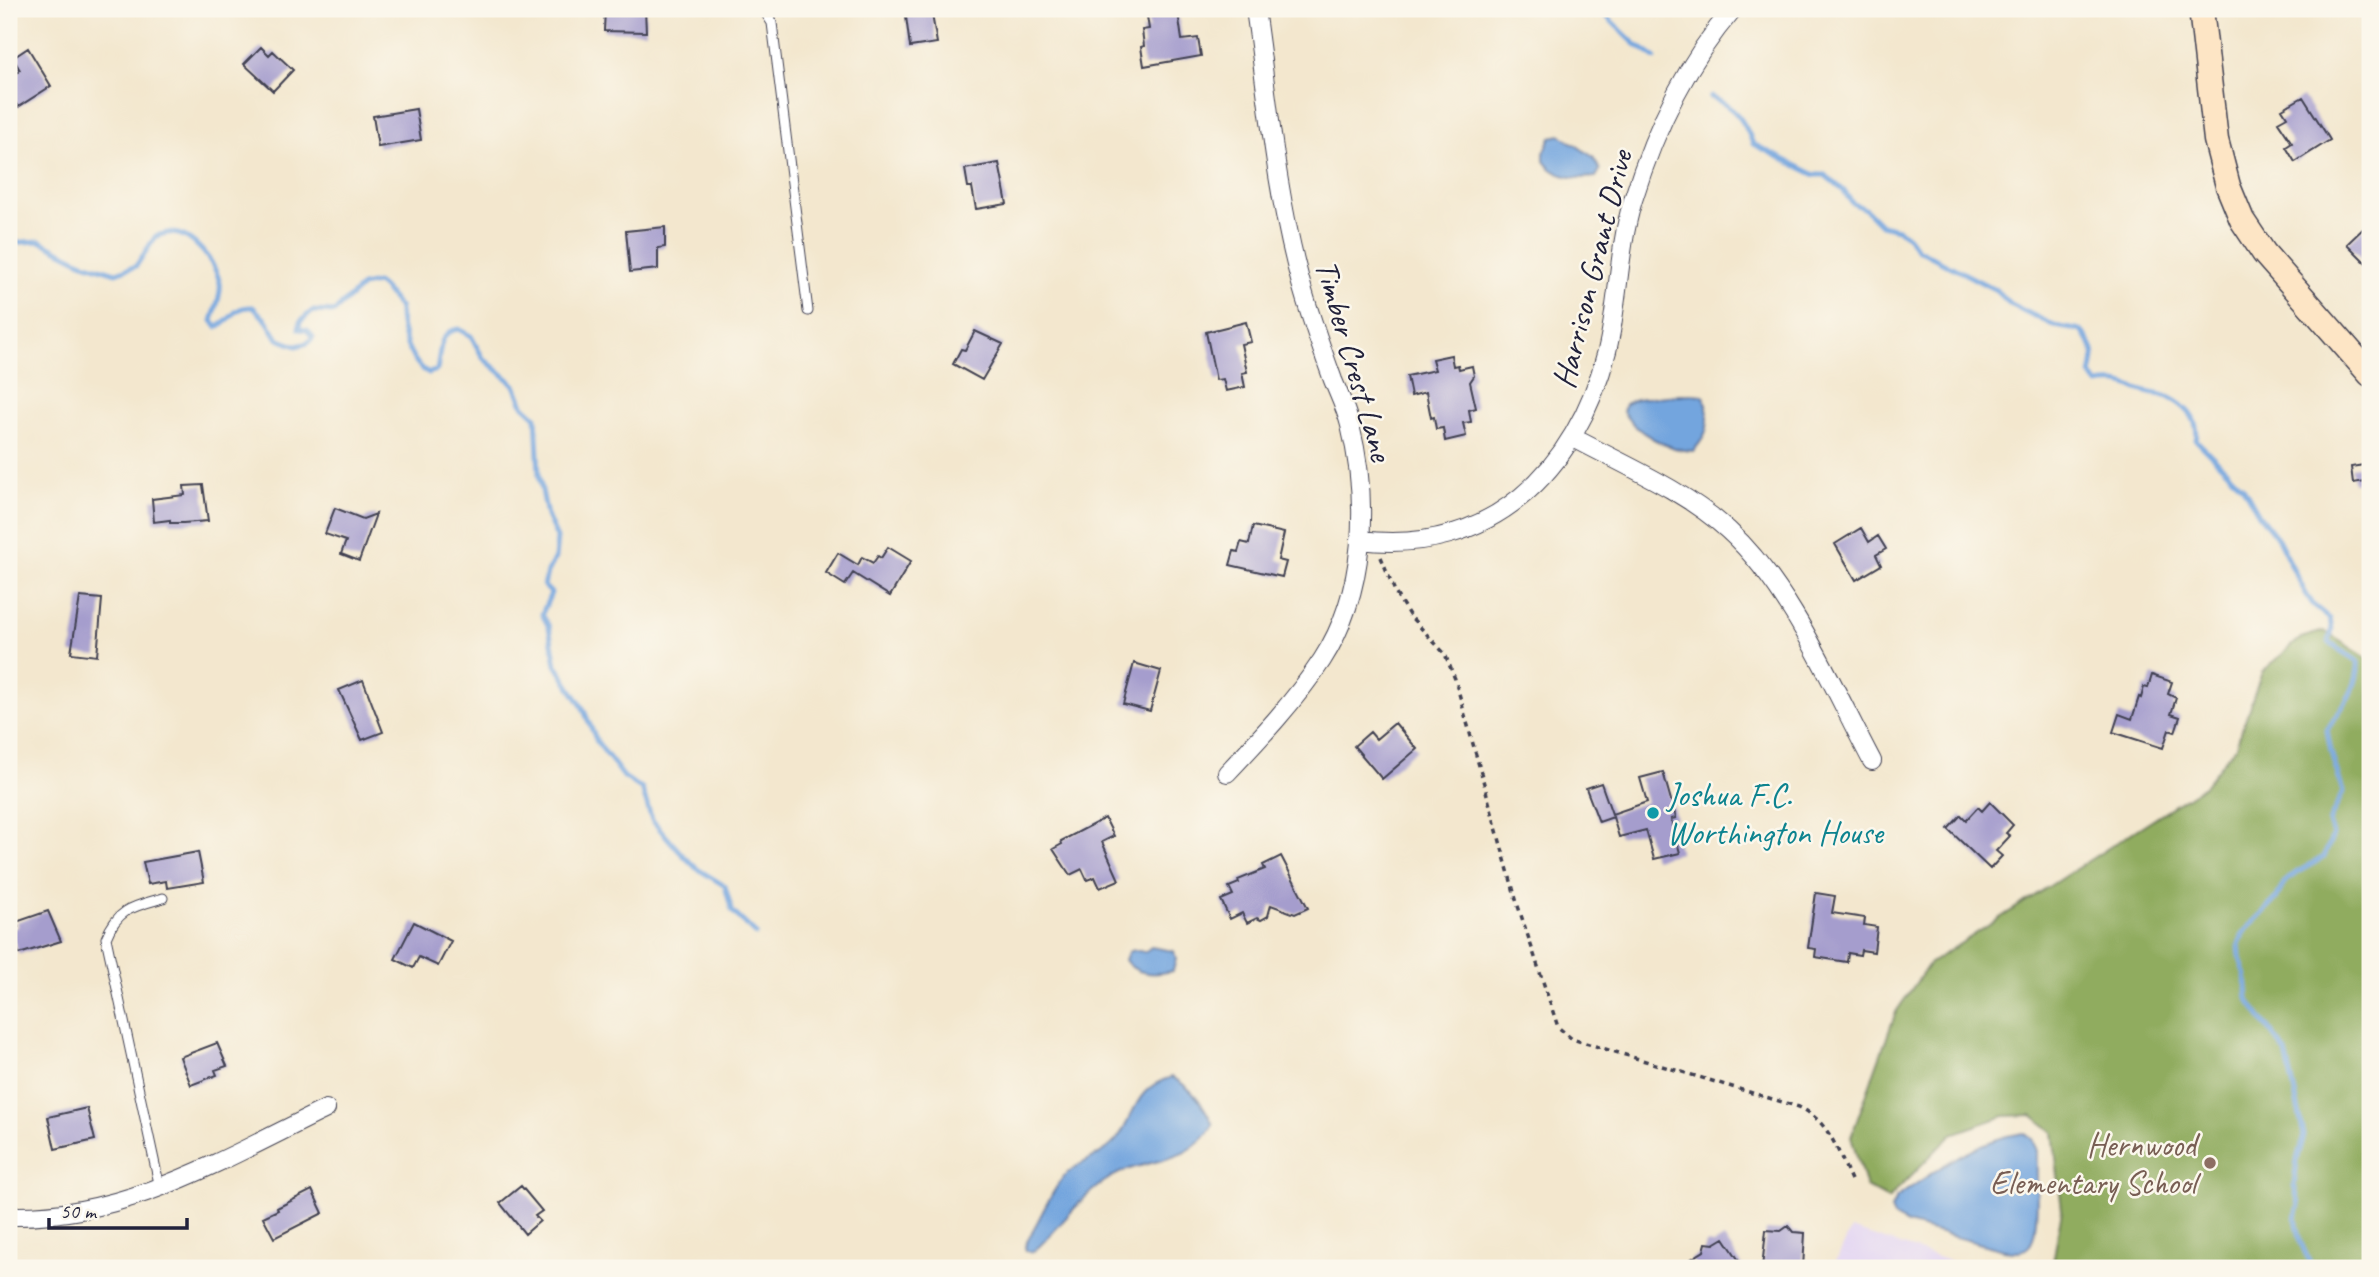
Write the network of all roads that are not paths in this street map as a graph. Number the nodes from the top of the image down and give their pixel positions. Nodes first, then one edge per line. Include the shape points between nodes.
1 (763, 9) edge
2 (1255, 9) edge
3 (1733, 9) edge
4 (2200, 9) edge
5 (808, 312) dead end
6 (2370, 374) edge
7 (1572, 437) junction
8 (1368, 540) junction
9 (1872, 761) dead end
10 (1227, 773) dead end
11 (163, 898) dead end
12 (326, 1109) dead end
13 (160, 1188) junction
14 (9, 1216) edge

1 - 5 lane via 772,23
2 - 8 street, Timber Crest Lane via 1300,279 1349,422
3 - 7 street, Harrison Grant Drive via 1698,55 1651,147 1622,247 1608,348 1592,398
4 - 6 street via 2216,140 2242,220 2264,253
7 - 8 street, Harrison Grant Drive via 1532,488 1473,526 1415,542
7 - 9 street via 1682,496 1741,543 1790,606
8 - 10 street, Timber Crest Lane via 1324,657 1298,695
11 - 13 lane via 133,907 113,921 106,938
12 - 13 street
13 - 14 street via 93,1207

